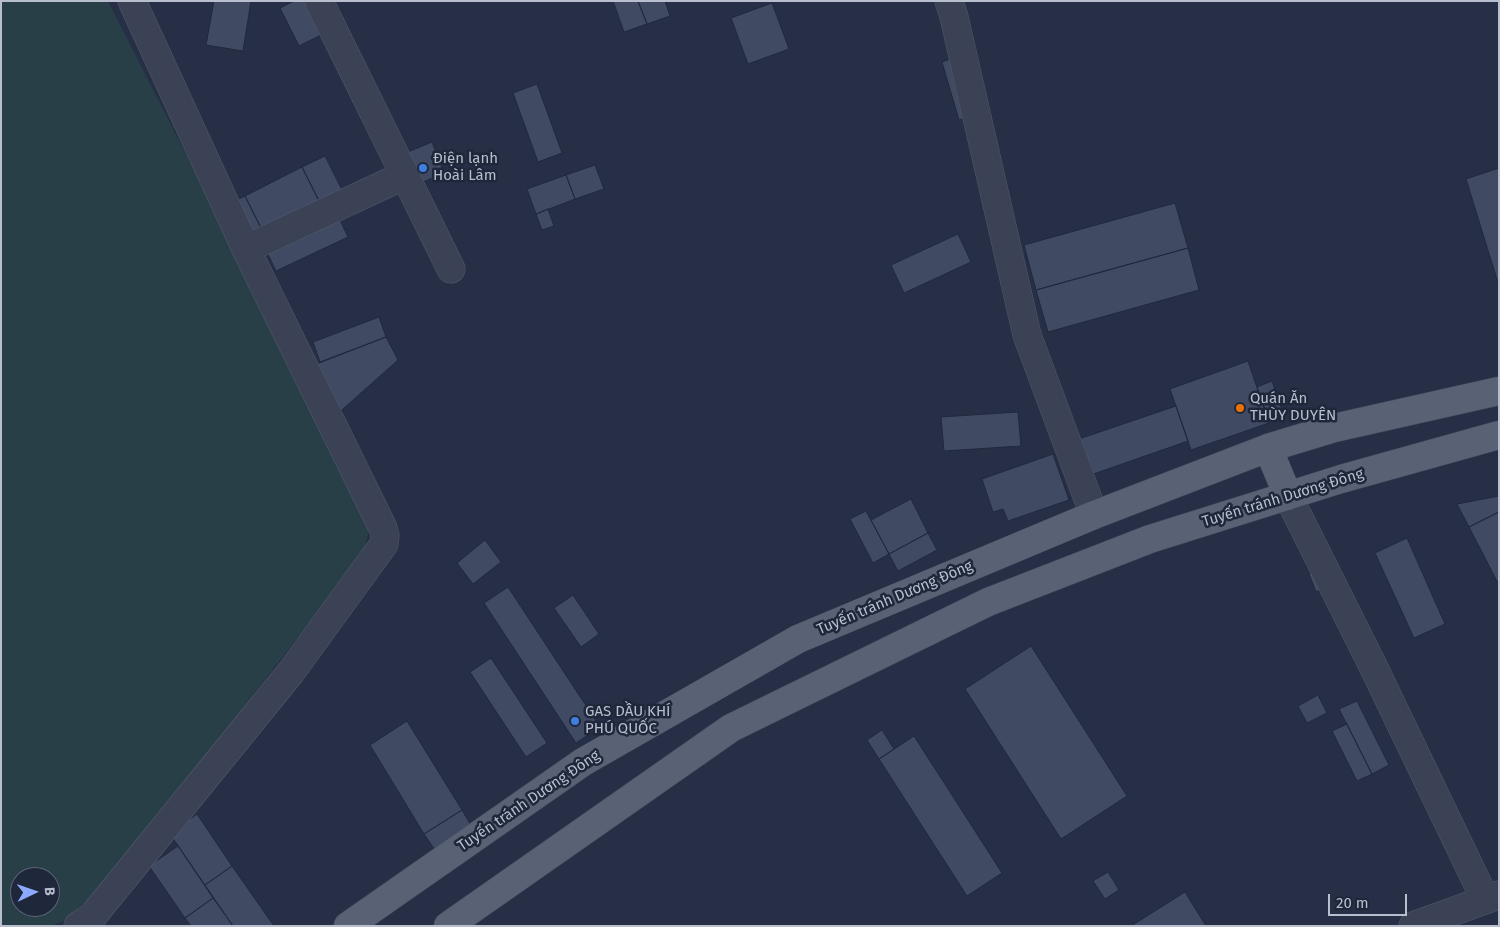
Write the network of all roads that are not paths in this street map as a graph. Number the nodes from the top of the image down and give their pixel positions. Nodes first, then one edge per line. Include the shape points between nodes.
1 (132, 1) edge
2 (319, 1) edge
3 (949, 1) edge
4 (405, 174) junction
5 (246, 249) junction
6 (452, 269) dead end
7 (1499, 391) edge
8 (1499, 435) edge
9 (1268, 448) junction
10 (1288, 496) junction
11 (1094, 515) junction
12 (1492, 897) edge
13 (1419, 925) edge
14 (78, 926) edge
15 (348, 926) edge
16 (448, 926) edge

1 - 5 street
2 - 4 street
3 - 11 street via 1027,334
4 - 5 street
4 - 6 street
5 - 14 street via 383,528 384,544 291,672 92,917
7 - 9 main road, Tuyến tránh Dương Đông via 1334,428
8 - 10 main road, Tuyến tránh Dương Đông
9 - 10 main road
9 - 11 main road, Tuyến tránh Dương Đông
10 - 12 street
10 - 16 main road, Tuyến tránh Dương Đông via 1150,539 988,602 731,728
11 - 15 main road, Tuyến tránh Dương Đông via 798,639 583,762
12 - 13 street

